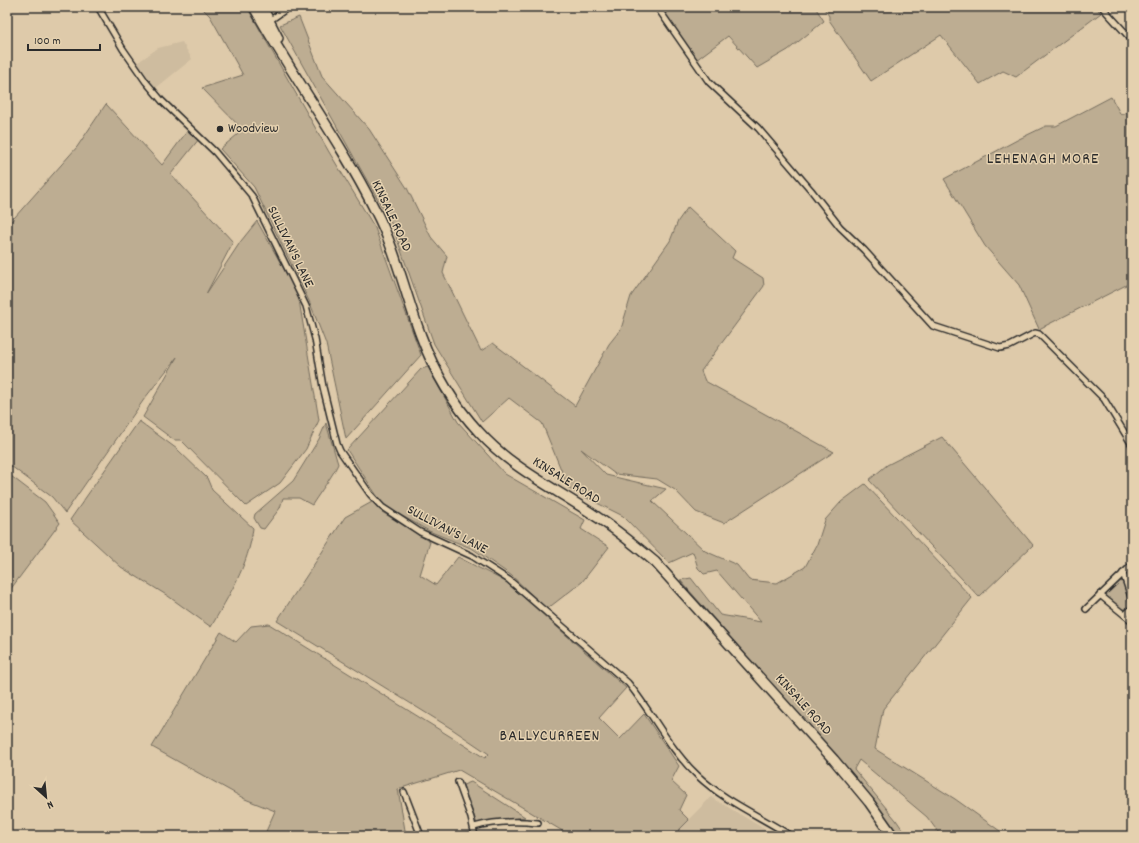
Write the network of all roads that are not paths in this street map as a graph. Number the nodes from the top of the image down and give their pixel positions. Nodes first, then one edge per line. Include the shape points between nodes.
1 (98, 7) edge
2 (254, 7) edge
3 (262, 7) edge
4 (289, 7) edge
5 (657, 7) edge
6 (1102, 7) edge
7 (270, 21) junction
8 (1132, 40) edge
9 (308, 94) junction
10 (1132, 445) edge
11 (1132, 565) edge
12 (1123, 573) junction
13 (1100, 595) junction
14 (1132, 600) edge
15 (1132, 608) edge
16 (1086, 609) dead end
17 (1125, 615) junction
18 (1132, 621) edge
19 (458, 782) dead end
20 (404, 792) dead end
21 (538, 823) dead end
22 (474, 827) junction
23 (421, 836) edge
24 (475, 836) edge
25 (764, 836) edge
26 (770, 836) edge
27 (791, 836) edge
28 (893, 836) edge

1 - 27 street, SULLIVAN'S LANE via 146,82 215,152 252,196 306,306 337,444 376,502 420,532 472,556 509,580 628,683 695,774 712,789
2 - 9 highway, KINSALE ROAD
3 - 7 highway, KINSALE ROAD
4 - 7 street
5 - 10 street via 709,82 758,128 840,227 932,326 1000,348 1010,346 1035,333 1039,334 1104,399
6 - 8 street
7 - 9 highway, KINSALE ROAD
9 - 28 highway, KINSALE ROAD via 380,221 395,256 430,358 445,385 480,433 516,466 596,516 655,562 834,760
11 - 12 street
12 - 13 street
12 - 14 street
13 - 16 street
13 - 17 street
15 - 17 street
17 - 18 street
19 - 22 street
20 - 23 street
21 - 22 street via 520,821
22 - 24 street
25 - 26 street

